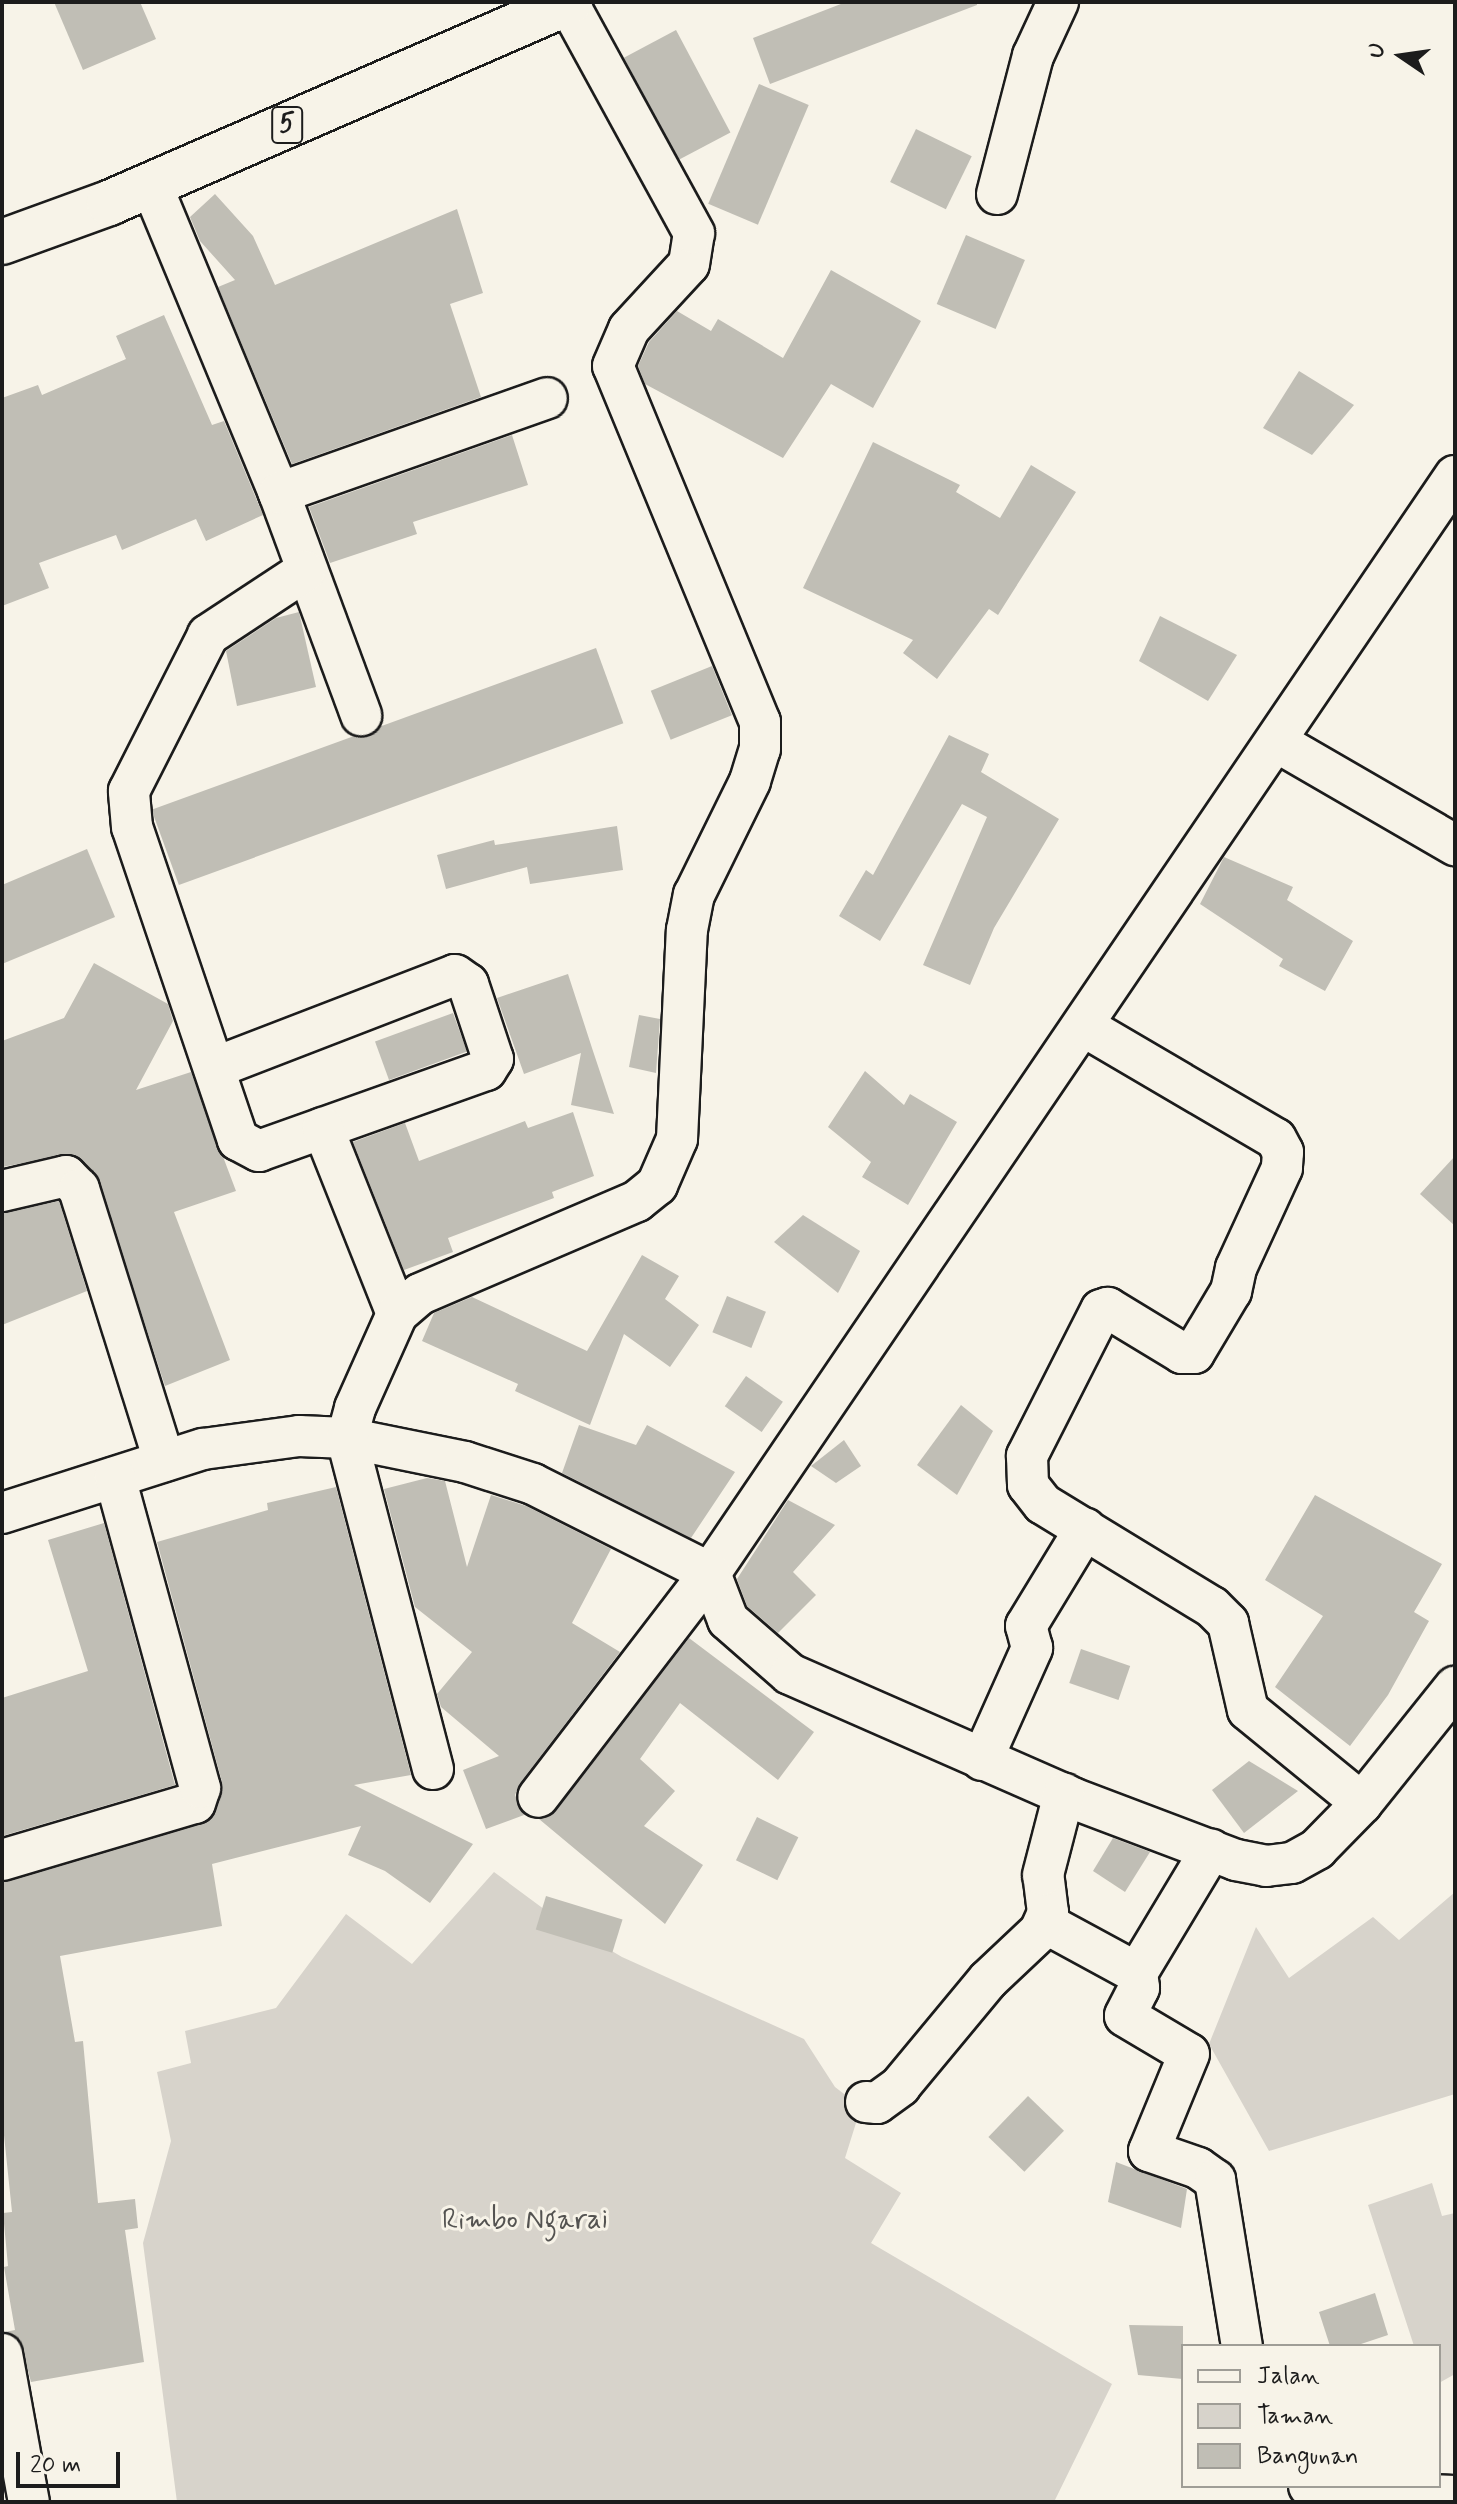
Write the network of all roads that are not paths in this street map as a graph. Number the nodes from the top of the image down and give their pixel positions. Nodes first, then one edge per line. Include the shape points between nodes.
1 (569, 2) edge
2 (1058, 2) edge
3 (151, 184) junction
4 (997, 194) dead end
5 (2, 242) edge
6 (547, 398) dead end
7 (1455, 476) edge
8 (279, 493) junction
9 (305, 571) junction
10 (361, 715) dead end
11 (1277, 742) junction
12 (1455, 845) edge
13 (1085, 1027) junction
14 (214, 1068) junction
15 (323, 1128) junction
16 (2, 1191) edge
17 (397, 1314) junction
18 (347, 1438) junction
19 (164, 1461) junction
20 (115, 1477) junction
21 (2, 1513) edge
22 (1085, 1529) junction
23 (710, 1573) junction
24 (1455, 1687) edge
25 (982, 1760) junction
26 (433, 1769) dead end
27 (1064, 1794) junction
28 (538, 1797) dead end
29 (1362, 1803) junction
30 (1211, 1850) junction
31 (2, 1860) edge
32 (1045, 1923) junction
33 (1137, 1973) junction
34 (866, 2102) dead end
35 (1242, 2344) edge
36 (2, 2354) edge
37 (1315, 2488) edge
38 (1455, 2496) edge
39 (29, 2502) edge

1 - 3 highway, 5
1 - 17 street via 694,233 689,264 629,329 613,366 760,722 760,749 750,781 694,895 687,930 677,1139 657,1185 637,1201 420,1294
2 - 4 street via 1033,56
3 - 5 highway, 5
3 - 8 street
6 - 8 street
7 - 11 street
8 - 9 street
9 - 10 street
9 - 14 street via 208,635 129,791 132,827
11 - 12 street
11 - 13 street
13 - 22 street via 1276,1139 1283,1152 1282,1168 1236,1268 1231,1291 1194,1353 1182,1353 1108,1308 1101,1310 1090,1330 1035,1440 1025,1473 1043,1504
13 - 23 street
14 - 15 street via 238,1140 247,1149 259,1151
14 - 15 street via 446,979 461,978 493,1052 486,1070
15 - 17 street
16 - 19 street via 66,1176 79,1189
17 - 18 street
18 - 19 street via 250,1440
18 - 23 street via 465,1462 533,1484
18 - 26 street
19 - 20 street
20 - 21 street
20 - 31 street via 200,1788 195,1803
22 - 25 street via 1026,1626 1032,1648
22 - 29 street via 1212,1607 1228,1623 1248,1710
23 - 25 street via 728,1620 790,1674
23 - 28 street
24 - 29 street
25 - 27 street
27 - 30 street
27 - 32 street via 1043,1875
29 - 30 street via 1317,1849 1292,1863 1266,1866
30 - 33 street
32 - 33 street
32 - 34 street via 1003,1971 988,1980 900,2086 877,2103
33 - 35 street via 1139,1988 1125,2016 1189,2054 1149,2151 1198,2168 1215,2180
36 - 39 street
37 - 38 street

